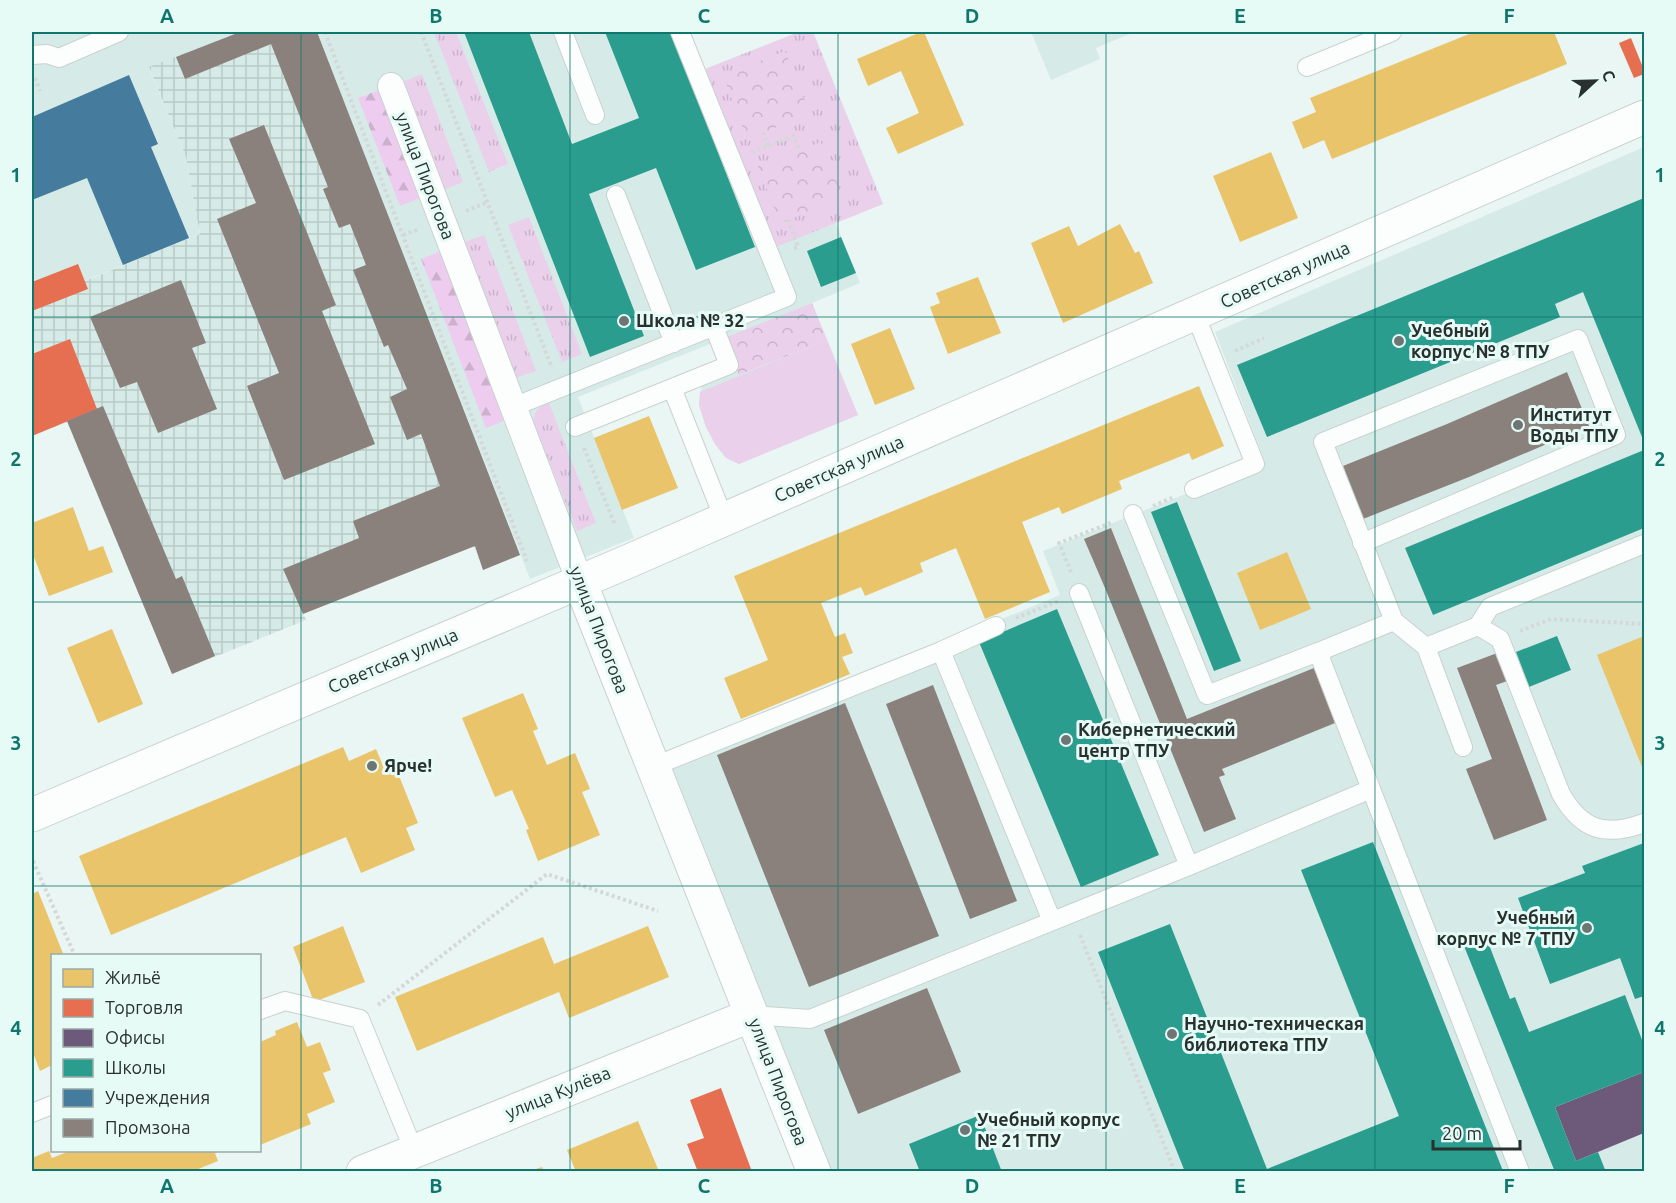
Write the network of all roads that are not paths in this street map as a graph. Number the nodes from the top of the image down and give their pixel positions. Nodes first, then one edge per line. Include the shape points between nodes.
1 (118, 32) edge
2 (563, 32) edge
3 (680, 32) edge
4 (1392, 32) edge
5 (32, 55) edge
6 (1307, 67) dead end
7 (391, 86) dead end
8 (595, 115) dead end
9 (1644, 117) edge
10 (616, 195) dead end
11 (1195, 314) junction
12 (714, 327) junction
13 (674, 343) junction
14 (672, 388) junction
15 (513, 407) junction
16 (575, 427) road end
17 (1194, 489) road end
18 (1133, 513) road end
19 (724, 519) junction
20 (1362, 543) junction
21 (1644, 544) edge
22 (580, 582) junction
23 (1079, 593) road end
24 (1394, 621) junction
25 (996, 626) road end
26 (1478, 626) junction
27 (1426, 647) junction
28 (941, 651) junction
29 (1318, 652) junction
30 (1463, 747) dead end
31 (652, 767) junction
32 (1371, 789) junction
33 (32, 815) edge
34 (1644, 823) edge
35 (1189, 866) junction
36 (1052, 921) junction
37 (261, 1010) edge
38 (752, 1015) junction
39 (51, 1105) edge
40 (32, 1113) edge
41 (414, 1151) junction
42 (363, 1172) edge
43 (814, 1172) edge
44 (1520, 1172) edge

1 - 5 lane via 58,58
2 - 8 lane
3 - 12 lane via 787,297
4 - 6 lane
7 - 15 street, улица Пирогова
9 - 11 street, Советская улица
10 - 13 lane
11 - 17 lane via 1255,464
11 - 19 street, Советская улица
12 - 13 lane
12 - 14 lane via 729,365
13 - 15 lane
14 - 16 lane
14 - 19 lane
15 - 22 street, улица Пирогова
18 - 29 lane via 1207,695
19 - 22 street, Советская улица
20 - 20 lane via 1616,435 1578,339 1323,442
20 - 24 lane
21 - 26 lane via 1490,607
22 - 31 street, улица Пирогова
22 - 33 street, Советская улица
23 - 35 lane
24 - 27 lane
24 - 29 lane
25 - 28 lane
26 - 27 lane
26 - 34 lane via 1500,639 1569,809 1596,828 1613,831
27 - 30 lane
28 - 31 lane
28 - 36 lane
29 - 32 lane
31 - 38 street, улица Пирогова
32 - 35 lane
32 - 44 lane
35 - 36 lane
36 - 38 lane via 810,1019
37 - 41 lane via 285,1001 360,1018
38 - 41 street, улица Кулёва
38 - 43 street, улица Пирогова
39 - 40 lane
41 - 42 street, улица Кулёва

